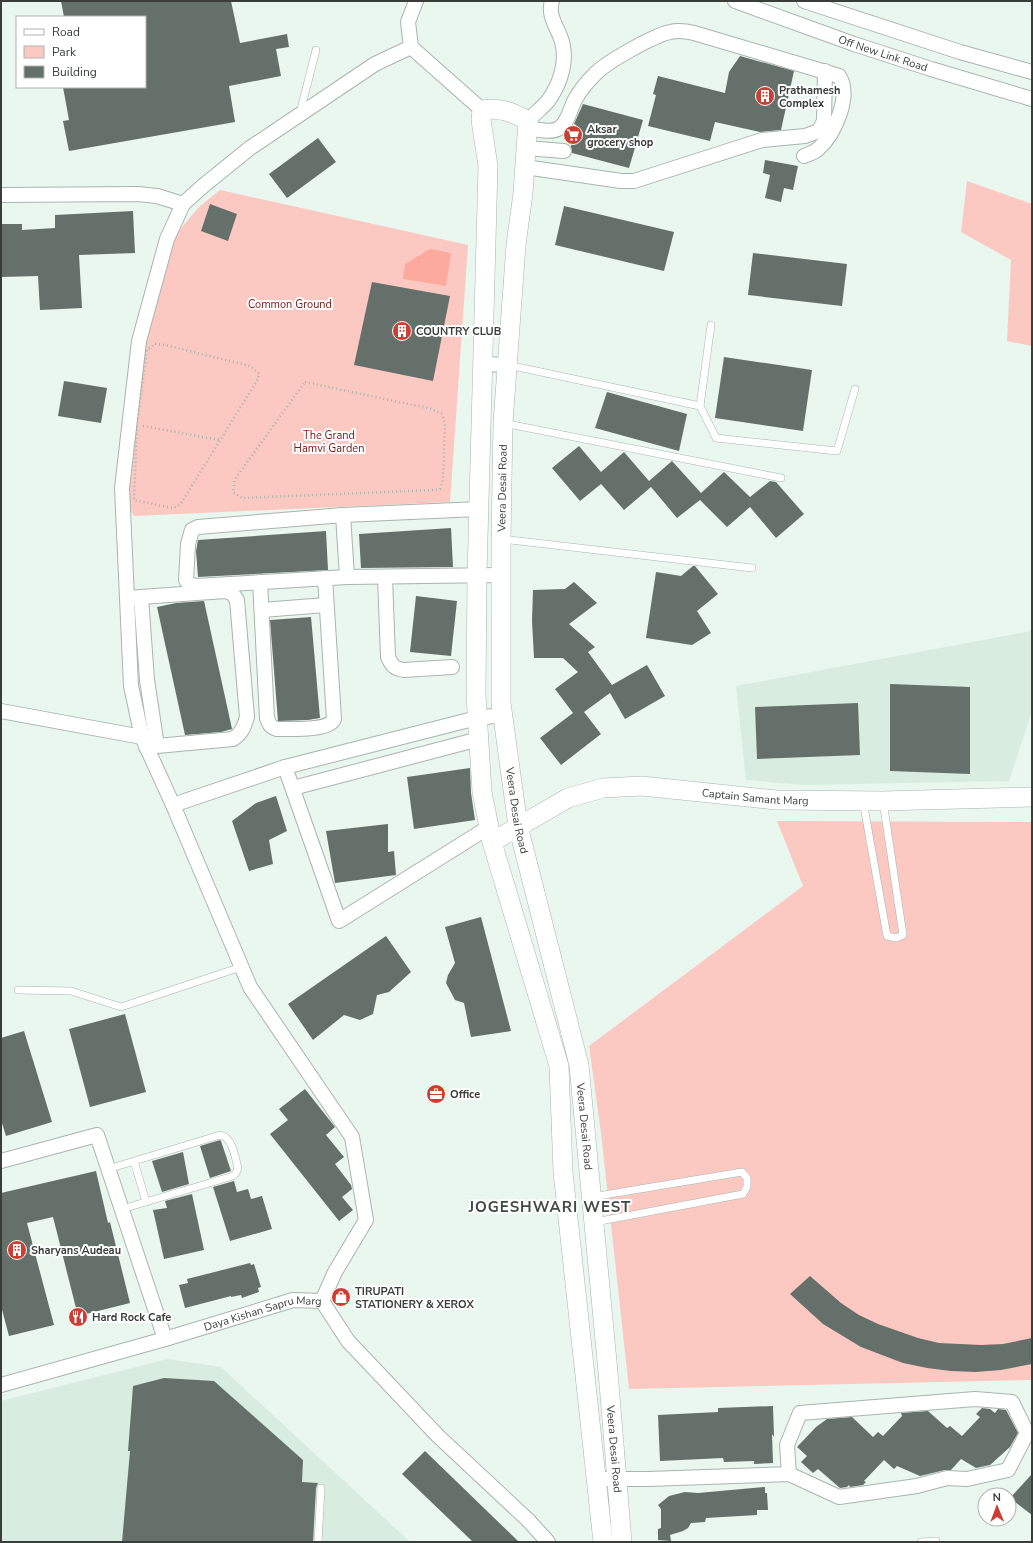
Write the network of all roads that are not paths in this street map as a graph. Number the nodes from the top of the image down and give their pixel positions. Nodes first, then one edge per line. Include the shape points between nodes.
1 (416, 1) edge
2 (552, 1) edge
3 (735, 1) edge
4 (804, 1) edge
5 (411, 47) junction
6 (316, 50) dead end
7 (825, 71) junction
8 (1032, 72) edge
9 (1032, 99) edge
10 (482, 110) junction
11 (299, 116) junction
12 (528, 124) junction
13 (564, 151) dead end
14 (804, 156) dead end
15 (525, 158) junction
16 (1, 195) edge
17 (183, 204) junction
18 (711, 325) dead end
19 (483, 364) junction
20 (507, 365) junction
21 (855, 389) dead end
22 (700, 406) junction
23 (503, 423) junction
24 (781, 478) dead end
25 (479, 509) junction
26 (343, 515) junction
27 (501, 539) junction
28 (752, 568) dead end
29 (477, 574) junction
30 (502, 575) junction
31 (347, 577) junction
32 (385, 577) junction
33 (325, 578) junction
34 (260, 582) junction
35 (141, 597) junction
36 (127, 598) junction
37 (326, 605) junction
38 (262, 610) junction
39 (452, 667) dead end
40 (1, 711) edge
41 (503, 715) junction
42 (477, 718) junction
43 (479, 739) junction
44 (148, 743) junction
45 (286, 767) junction
46 (293, 788) junction
47 (1032, 797) edge
48 (863, 800) junction
49 (883, 801) junction
50 (173, 805) junction
51 (518, 826) junction
52 (490, 834) junction
53 (241, 967) junction
54 (18, 990) dead end
55 (575, 1050) junction
56 (556, 1056) junction
57 (1, 1161) edge
58 (134, 1161) junction
59 (108, 1169) junction
60 (592, 1197) junction
61 (146, 1202) junction
62 (122, 1209) junction
63 (594, 1222) junction
64 (322, 1301) junction
65 (165, 1339) junction
66 (1, 1385) edge
67 (610, 1398) junction
68 (588, 1400) junction
69 (789, 1474) junction
70 (596, 1479) junction
71 (616, 1479) junction
72 (321, 1488) dead end
73 (936, 1540) dead end
74 (318, 1542) edge
75 (548, 1542) edge
76 (603, 1542) edge
77 (622, 1542) edge
78 (921, 1542) edge

1 - 5 street via 408,22
2 - 12 street via 551,15 561,37 564,63 558,85
3 - 9 street, Off New Link Road via 854,44
4 - 8 street via 960,52
5 - 10 street
5 - 11 street via 375,64
6 - 11 lane
7 - 12 street via 694,33 670,32 638,46 596,73 576,98 566,120 558,129
7 - 14 street via 839,76 843,82 840,113 826,142 817,151
7 - 15 street via 824,121 819,131 805,136 762,140 634,181 621,181
10 - 12 street via 504,110
10 - 19 street via 481,120 488,166
11 - 17 street via 250,148
12 - 15 street, Veera Desai Road
13 - 15 street
15 - 20 street, Veera Desai Road
16 - 17 street via 138,194 157,196
17 - 36 street via 168,239 139,341 122,488
18 - 22 lane
19 - 20 street
19 - 25 street
20 - 22 lane
20 - 23 street, Veera Desai Road
21 - 22 lane via 837,451 716,438
23 - 24 lane
23 - 27 street, Veera Desai Road
25 - 26 street
25 - 29 street
26 - 31 street
26 - 34 street via 198,527 192,530 188,544 186,580 189,584 196,586
27 - 28 lane
27 - 30 street, Veera Desai Road
29 - 30 street
29 - 32 street
29 - 42 street
30 - 41 street, Veera Desai Road
31 - 32 street
31 - 33 street
32 - 39 street via 388,657 392,665 396,669 404,670
33 - 34 street
33 - 37 street
34 - 38 street
35 - 36 street
35 - 44 street via 147,680
35 - 44 street via 225,591 232,593 237,600 247,717 240,734 233,739
36 - 44 street via 131,686
37 - 38 street
37 - 38 street via 334,719 329,725 320,727 277,730 268,723
40 - 44 street
41 - 42 street
41 - 51 street, Veera Desai Road
42 - 43 street
42 - 45 street
43 - 46 street
43 - 52 street via 482,792
44 - 50 street
45 - 46 street
45 - 50 street
46 - 52 street via 339,921
47 - 49 street, Captain Samant Marg
48 - 49 street, Captain Samant Marg
48 - 49 lane via 887,936 896,938 903,935
48 - 51 street, Captain Samant Marg via 776,800 642,786 603,788 568,798
50 - 53 street
51 - 52 street, Captain Samant Marg
51 - 55 street, Veera Desai Road
52 - 56 street
53 - 54 lane via 121,1007 71,991
53 - 64 street via 250,987 352,1137 366,1220 335,1272
55 - 56 street
55 - 60 street, Veera Desai Road via 579,1065
56 - 68 street via 560,1066 563,1172
57 - 59 street via 97,1135
58 - 59 lane
58 - 61 lane
58 - 61 lane via 220,1135 229,1140 238,1168 233,1176
59 - 62 street
60 - 63 street, Veera Desai Road
60 - 63 lane via 742,1172 747,1178 747,1187 743,1194
61 - 62 lane
62 - 65 street
63 - 67 street, Veera Desai Road
64 - 65 street, Daya Kishan Sapru Marg via 293,1300
64 - 75 street, Daya Kishan Sapru Marg via 348,1341 438,1436
65 - 66 street, Daya Kishan Sapru Marg
67 - 68 street
67 - 71 street, Veera Desai Road
68 - 70 street
69 - 69 street via 839,1496 917,1486 947,1478 967,1479 1008,1470 1028,1433 1012,1402 975,1399 800,1413 787,1445
69 - 71 street
70 - 71 street
70 - 76 street
71 - 77 street, Veera Desai Road
72 - 74 lane
73 - 78 lane

